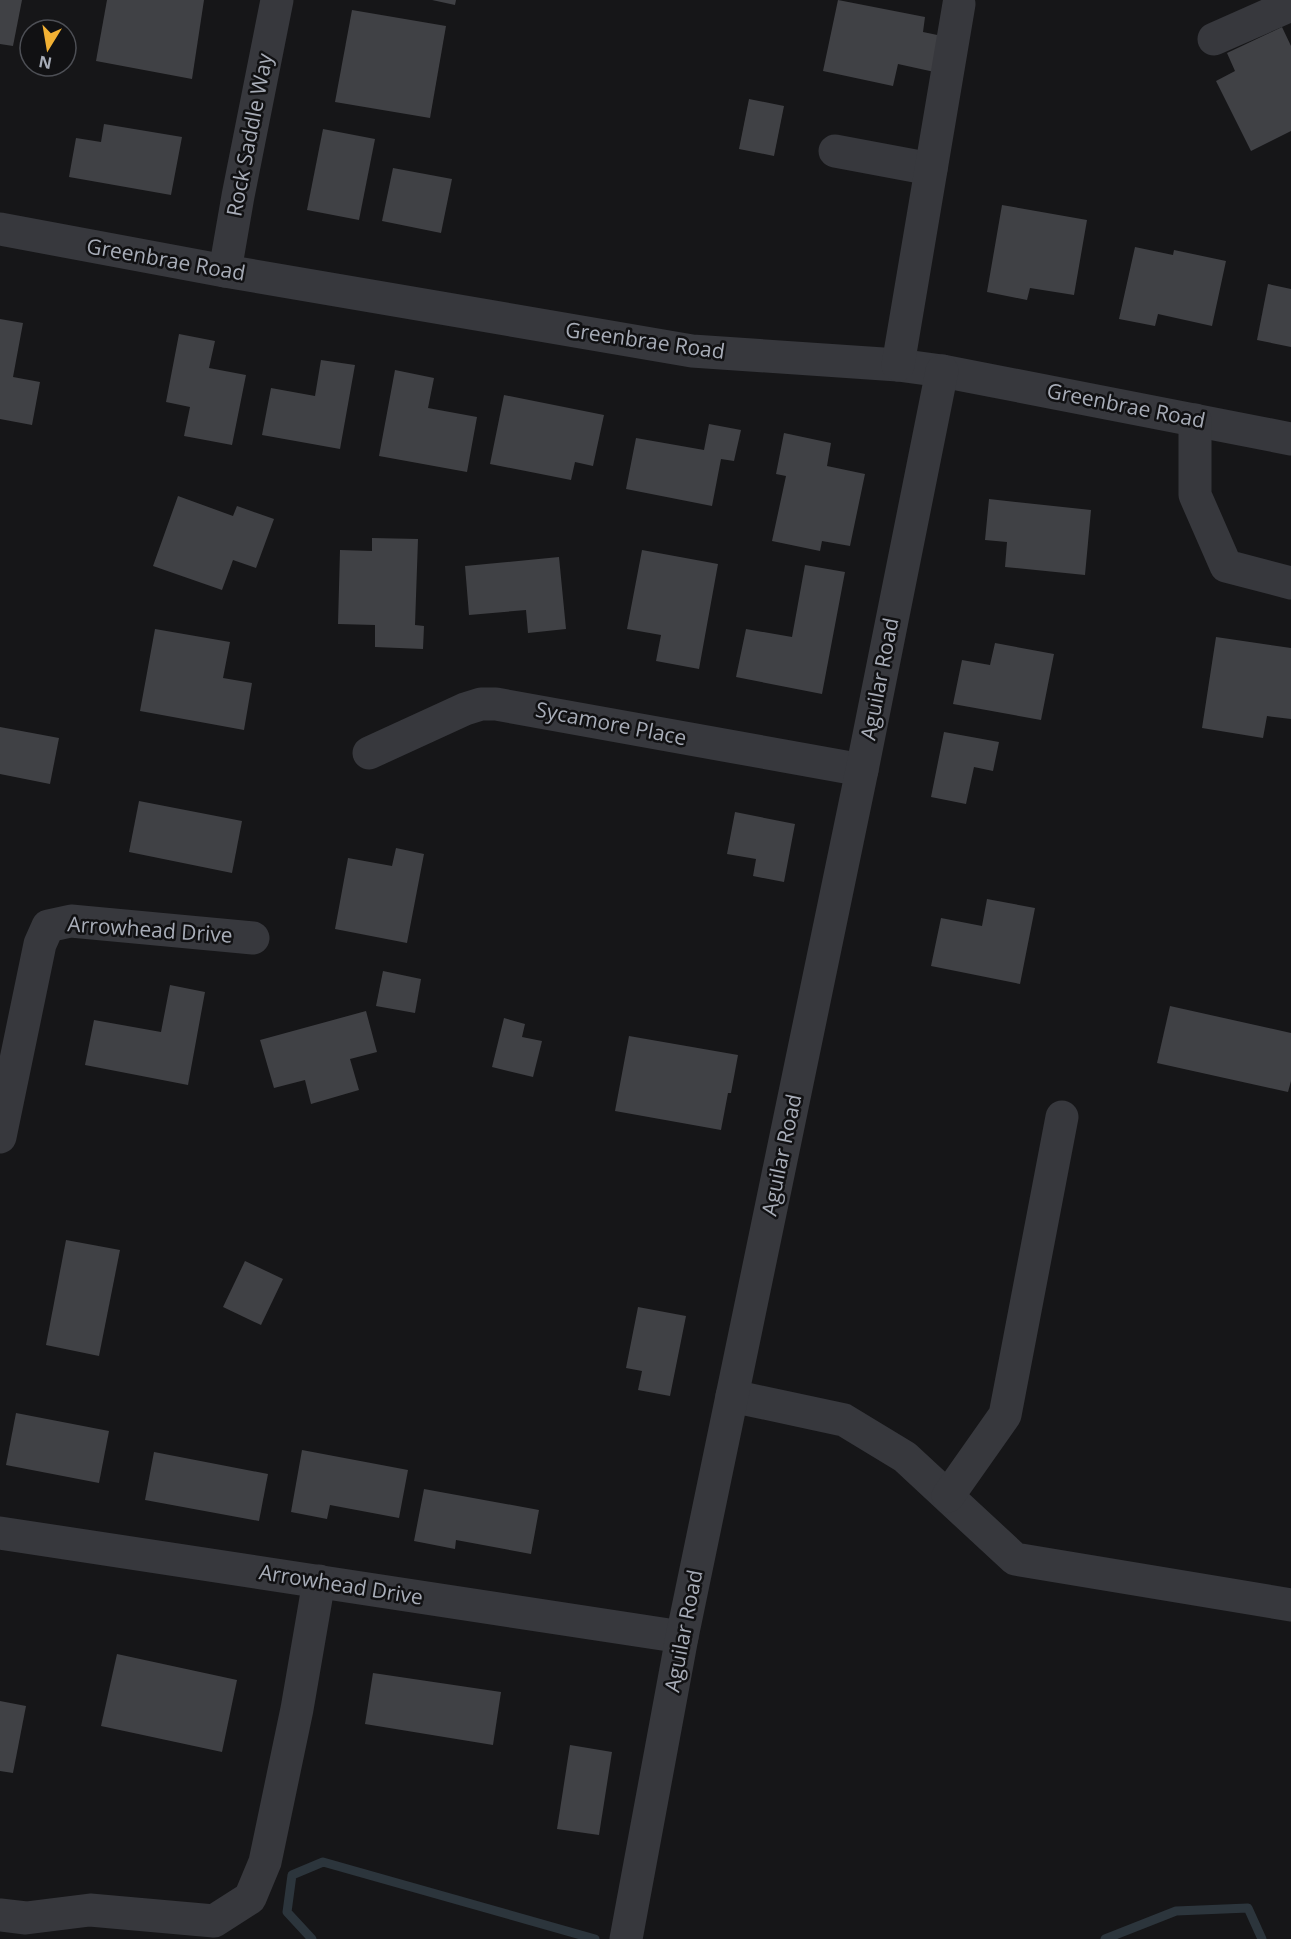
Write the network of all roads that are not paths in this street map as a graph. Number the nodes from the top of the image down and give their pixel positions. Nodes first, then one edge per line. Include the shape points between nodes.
1 (277, 0) edge
2 (959, 4) dead end
3 (1291, 5) edge
4 (1214, 39) dead end
5 (835, 151) dead end
6 (931, 169) junction
7 (0, 229) edge
8 (225, 271) junction
9 (898, 366) junction
10 (942, 371) junction
11 (1195, 420) junction
12 (1291, 439) edge
13 (1291, 583) edge
14 (369, 753) dead end
15 (862, 770) junction
16 (253, 938) dead end
17 (1062, 1117) dead end
18 (0, 1137) edge
19 (732, 1396) junction
20 (948, 1496) junction
21 (0, 1533) edge
22 (319, 1581) junction
23 (1291, 1605) edge
24 (682, 1637) junction
25 (0, 1915) edge
26 (626, 1939) edge

1 - 8 street, Rock Saddle Way
2 - 6 street
3 - 4 street
5 - 6 street
6 - 9 street
7 - 8 street, Greenbrae Road
8 - 9 street, Greenbrae Road via 692,351
9 - 10 street, Greenbrae Road
10 - 11 street, Greenbrae Road
10 - 15 street, Aguilar Road
11 - 12 street, Greenbrae Road
11 - 13 street via 1195,495 1226,566
14 - 15 street, Sycamore Place via 465,708 496,704
15 - 19 street, Aguilar Road
16 - 18 street, Arrowhead Drive via 71,921 48,926 40,944
17 - 20 street via 1005,1415
19 - 20 street via 844,1420 905,1457
19 - 24 street, Aguilar Road
20 - 23 street via 1015,1559
21 - 22 street, Arrowhead Drive
22 - 24 street, Arrowhead Drive
22 - 25 street via 265,1862 250,1898 214,1921 90,1910 26,1918
24 - 26 street, Aguilar Road

